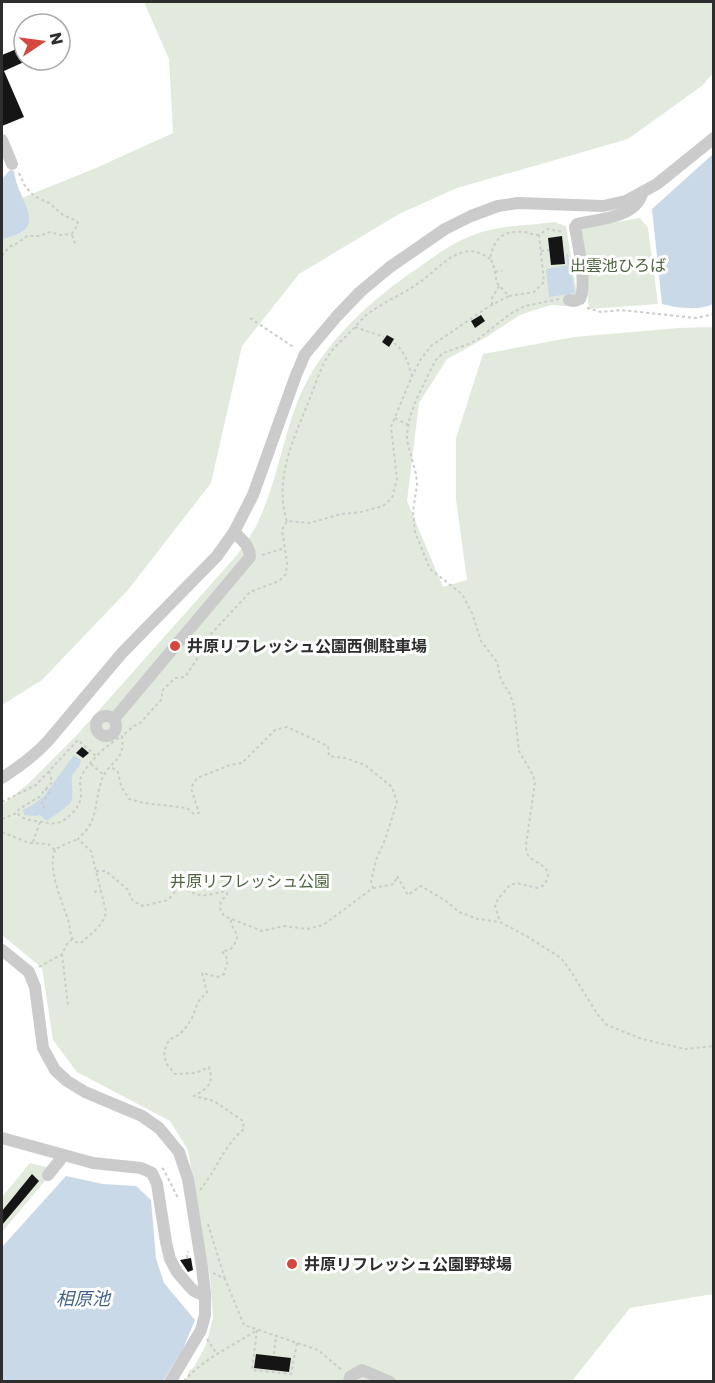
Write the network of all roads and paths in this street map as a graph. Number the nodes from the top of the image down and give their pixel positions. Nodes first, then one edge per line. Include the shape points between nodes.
1 (714, 138) edge
2 (2, 140) edge
3 (12, 164) joint
4 (642, 192) junction
5 (575, 227) junction
6 (72, 234) junction
7 (539, 235) junction
8 (76, 246) dead end
9 (549, 250) dead end
10 (541, 251) junction
11 (2, 256) edge
12 (490, 259) junction
13 (502, 271) dead end
14 (495, 272) junction
15 (499, 286) junction
16 (509, 296) junction
17 (574, 300) junction
18 (492, 305) junction
19 (714, 314) edge
20 (250, 318) dead end
21 (355, 327) junction
22 (384, 336) dead end
23 (394, 344) dead end
24 (305, 354) junction
25 (412, 376) junction
26 (394, 418) junction
27 (408, 425) junction
28 (286, 521) junction
29 (234, 532) junction
30 (285, 548) junction
31 (261, 555) dead end
32 (114, 719) dead end
33 (122, 736) junction
34 (97, 757) junction
35 (91, 764) junction
36 (110, 766) junction
37 (49, 771) junction
38 (104, 775) junction
39 (2, 778) edge
40 (46, 789) junction
41 (2, 802) edge
42 (45, 808) dead end
43 (17, 813) junction
44 (2, 819) edge
45 (44, 821) junction
46 (2, 832) edge
47 (78, 839) junction
48 (33, 843) junction
49 (55, 850) junction
50 (96, 871) junction
51 (373, 888) junction
52 (101, 890) junction
53 (94, 892) dead end
54 (231, 919) junction
55 (500, 922) junction
56 (72, 939) junction
57 (2, 950) edge
58 (62, 954) junction
59 (37, 968) dead end
60 (68, 1005) dead end
61 (714, 1046) edge
62 (2, 1138) edge
63 (60, 1160) dead end
64 (48, 1175) dead end
65 (190, 1195) junction
66 (206, 1220) dead end
67 (202, 1267) junction
68 (225, 1279) junction
69 (205, 1294) junction
70 (257, 1330) junction
71 (205, 1336) dead end
72 (276, 1336) junction
73 (297, 1342) junction
74 (218, 1354) junction
75 (274, 1354) dead end
76 (349, 1379) edge
77 (170, 1382) edge
78 (184, 1382) edge
79 (390, 1382) edge

1 - 4 street
2 - 3 street
3 - 6 path via 34,196 77,221
4 - 5 street via 639,202 628,210
4 - 24 street via 626,201 603,206 518,203 471,216 390,267 360,292
5 - 7 path via 564,231 547,229
5 - 17 street via 583,290
6 - 8 path
6 - 11 path via 27,236
7 - 10 path
7 - 12 path via 505,233 498,237
9 - 10 path
10 - 16 path via 544,282 534,292
12 - 14 path
12 - 21 path via 482,252 456,254
13 - 14 path
14 - 15 path
15 - 16 path
15 - 18 path
16 - 18 path
17 - 19 path via 601,312 621,310 696,318
17 - 27 path via 525,306 477,340 443,353 425,381
18 - 25 path via 431,346
20 - 24 path
21 - 22 path
21 - 28 path via 323,364 292,443 282,487
23 - 25 path via 404,354
24 - 29 street via 253,495
25 - 26 path
26 - 27 path
26 - 28 path via 391,427 397,479 392,498 383,506 362,512 310,523
27 - 55 path via 407,441 417,485 415,532 430,569 462,594 481,641 497,662 514,706 519,751 535,782 526,845 528,855 549,874 545,885 537,888 510,885 495,906
28 - 30 path via 282,530
29 - 32 street via 248,546 250,558
29 - 39 street via 217,556 123,653 48,741
30 - 31 path
30 - 33 path via 286,574 279,581 250,592 209,636 185,677 175,678 148,715
33 - 34 path
33 - 36 path via 121,756
34 - 35 path
34 - 37 path via 78,740
35 - 38 path
35 - 45 path via 81,777 78,806 59,823
36 - 38 path
36 - 51 path via 118,772 129,799 187,808 194,814 199,813 191,788 197,778 242,763 275,730 287,727 328,746 329,756 365,765 392,788 397,802 376,860
37 - 40 path via 52,782
37 - 41 path via 36,785
38 - 47 path via 93,817
40 - 42 path via 50,793 41,804
40 - 43 path
43 - 44 path
43 - 45 path
45 - 48 path
46 - 48 path
47 - 49 path
47 - 50 path via 91,851
48 - 49 path via 48,844
49 - 56 path via 54,873
50 - 52 path
50 - 54 path via 106,871 142,906 168,900 180,886 193,894 227,892 220,908
51 - 54 path via 323,925 307,929 284,926 262,931
51 - 55 path via 394,884 397,876 408,895 421,886 459,912
52 - 53 path
52 - 56 path via 106,911 101,924 81,943
54 - 65 path via 237,937 230,950 222,951 228,960 224,974 218,977 202,973 207,992 187,1026 169,1040 165,1051 166,1063 175,1074 196,1073 209,1067 212,1077 208,1087 194,1096 214,1101 243,1121 244,1129 220,1158 208,1181 197,1194
55 - 61 path via 561,958 607,1025 642,1039 685,1049
56 - 58 path
57 - 65 street via 29,972 35,987 43,1048 55,1070 85,1092 142,1116 159,1128 179,1152
58 - 59 path
58 - 60 path
62 - 69 street via 93,1163 141,1168 152,1173 170,1259 194,1291
63 - 64 street
65 - 67 street
66 - 68 path
67 - 68 path
67 - 69 street
68 - 70 path via 244,1325
69 - 77 street via 201,1330
70 - 72 path
70 - 73 path via 252,1370 291,1374
70 - 74 path
71 - 74 path
72 - 73 path
72 - 75 path
73 - 76 path via 318,1350
74 - 78 path
76 - 79 street via 362,1370

